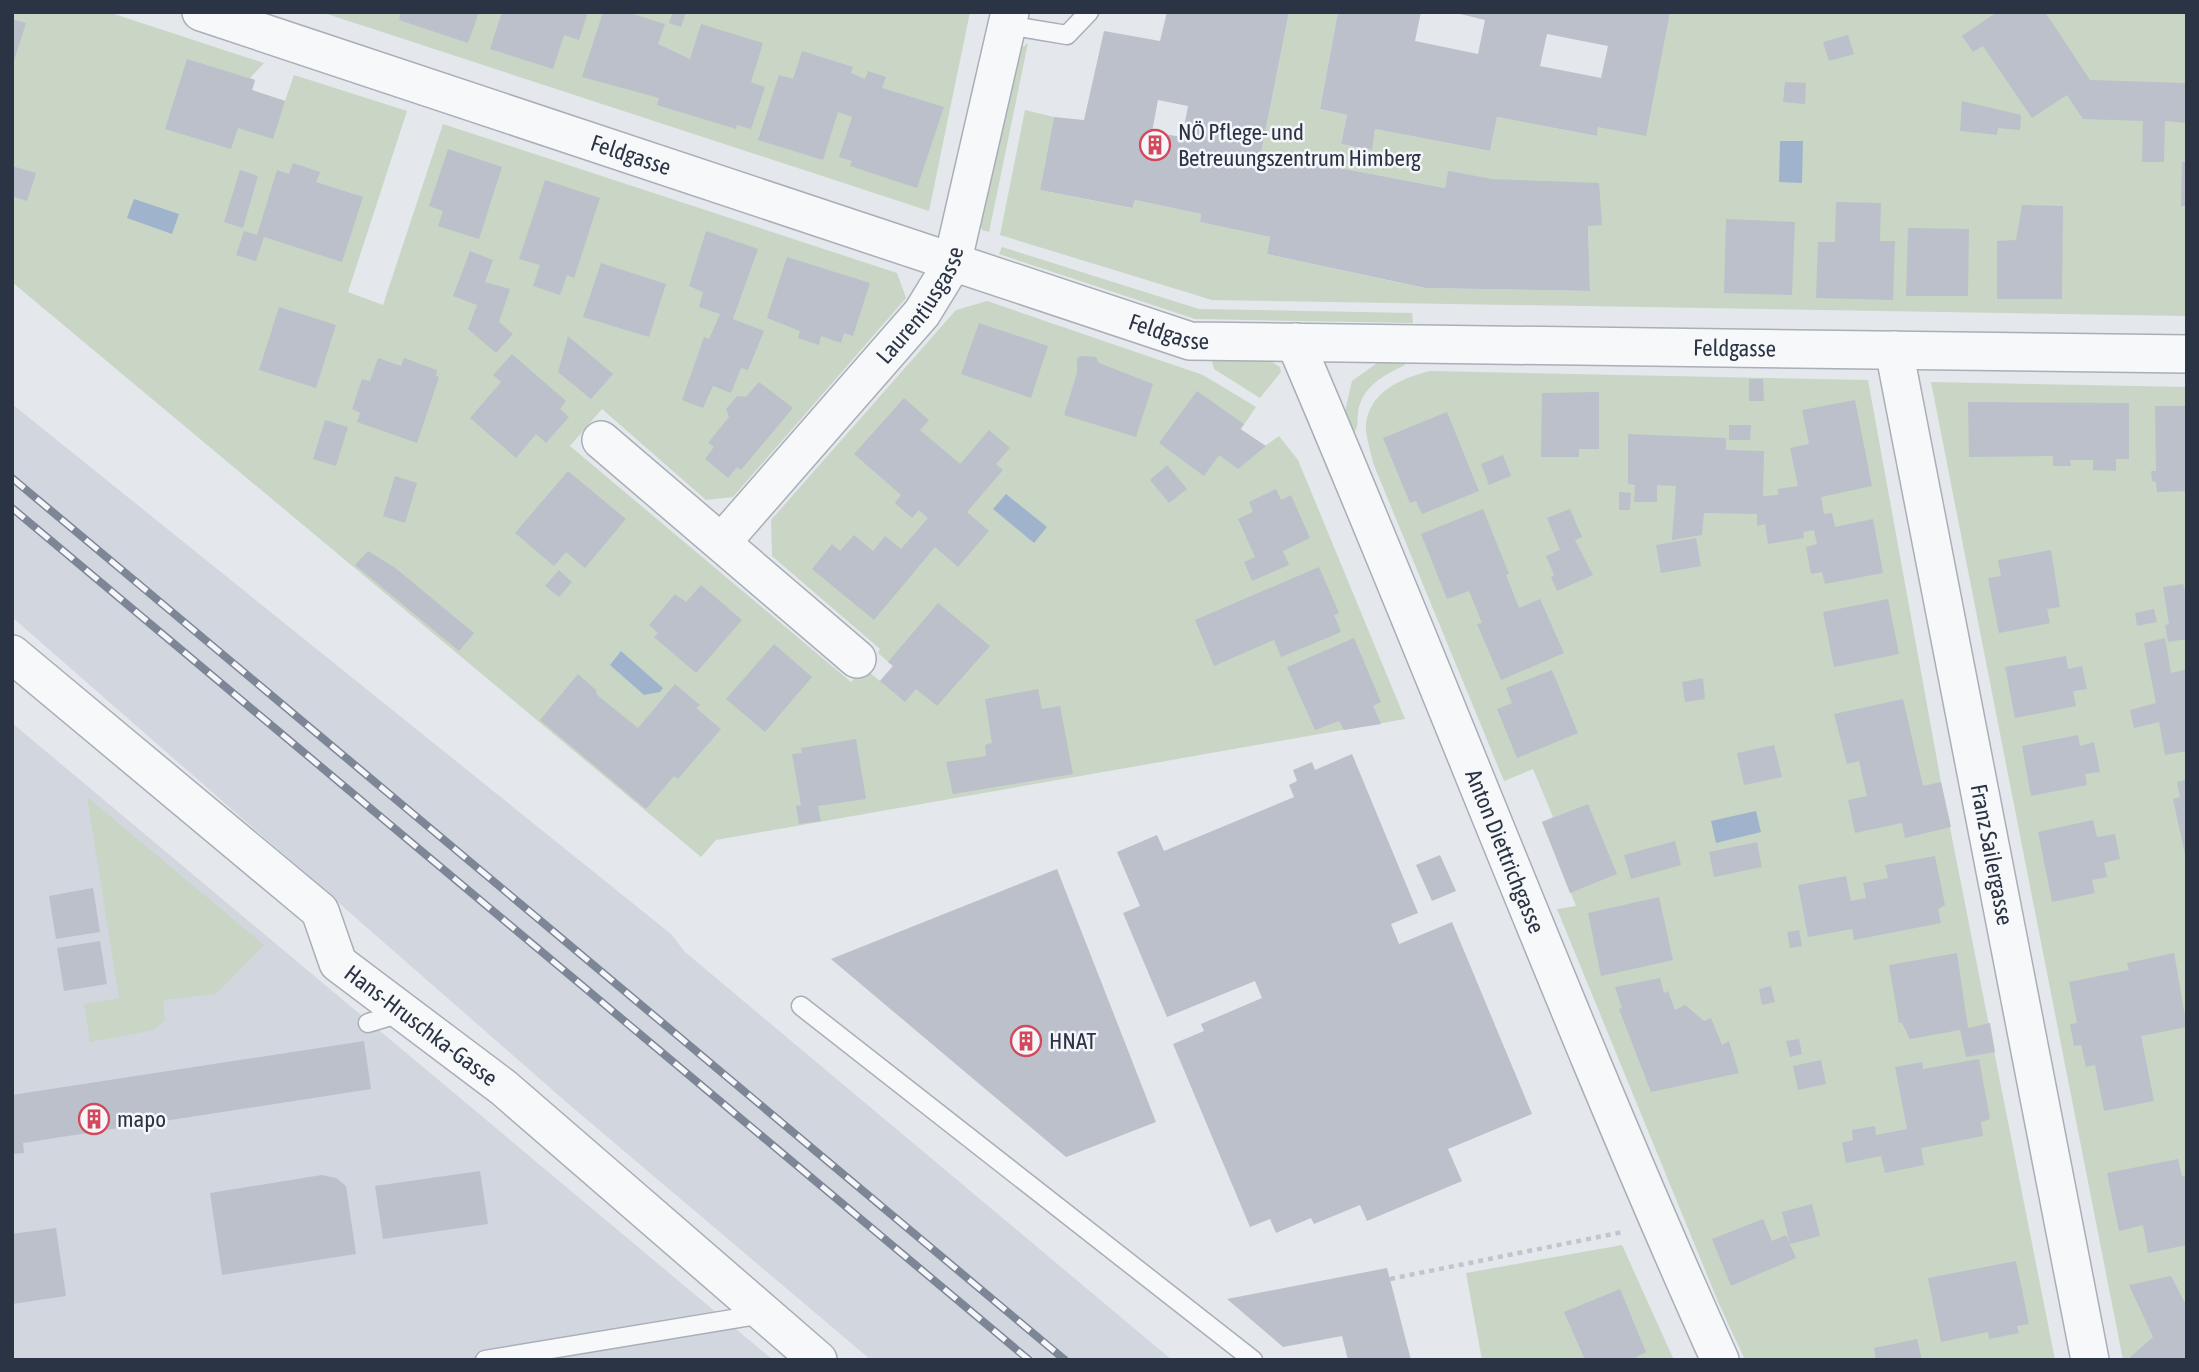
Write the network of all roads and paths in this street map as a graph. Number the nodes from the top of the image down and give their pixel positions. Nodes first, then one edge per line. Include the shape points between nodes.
1 (201, 12) edge
2 (1089, 12) edge
3 (1009, 19) edge
4 (952, 264) junction
5 (1296, 342) junction
6 (1894, 350) junction
7 (2187, 354) edge
8 (601, 440) dead end
9 (722, 542) junction
10 (12, 654) edge
11 (857, 659) dead end
12 (801, 1006) dead end
13 (1657, 1219) junction
14 (1390, 1279) dead end
15 (763, 1314) junction
16 (485, 1360) edge
17 (818, 1360) edge
18 (1253, 1360) edge
19 (1720, 1360) edge
20 (2090, 1360) edge

1 - 4 street, Feldgasse
2 - 3 lane via 1067,36
3 - 4 street, Laurentiusgasse
4 - 5 street, Feldgasse via 1190,341
4 - 9 street, Laurentiusgasse via 922,313
5 - 6 street, Feldgasse
5 - 13 street, Anton Diettrichgasse
6 - 7 street, Feldgasse
6 - 20 street, Franz Sailergasse
8 - 9 street
9 - 11 street
10 - 15 street, Hans-Hruschka-Gasse via 320,911 338,963 384,1018 505,1088
12 - 18 lane
13 - 14 path via 1618,1235
13 - 19 street, Anton Diettrichgasse
15 - 16 lane
15 - 17 street, Hans-Hruschka-Gasse

